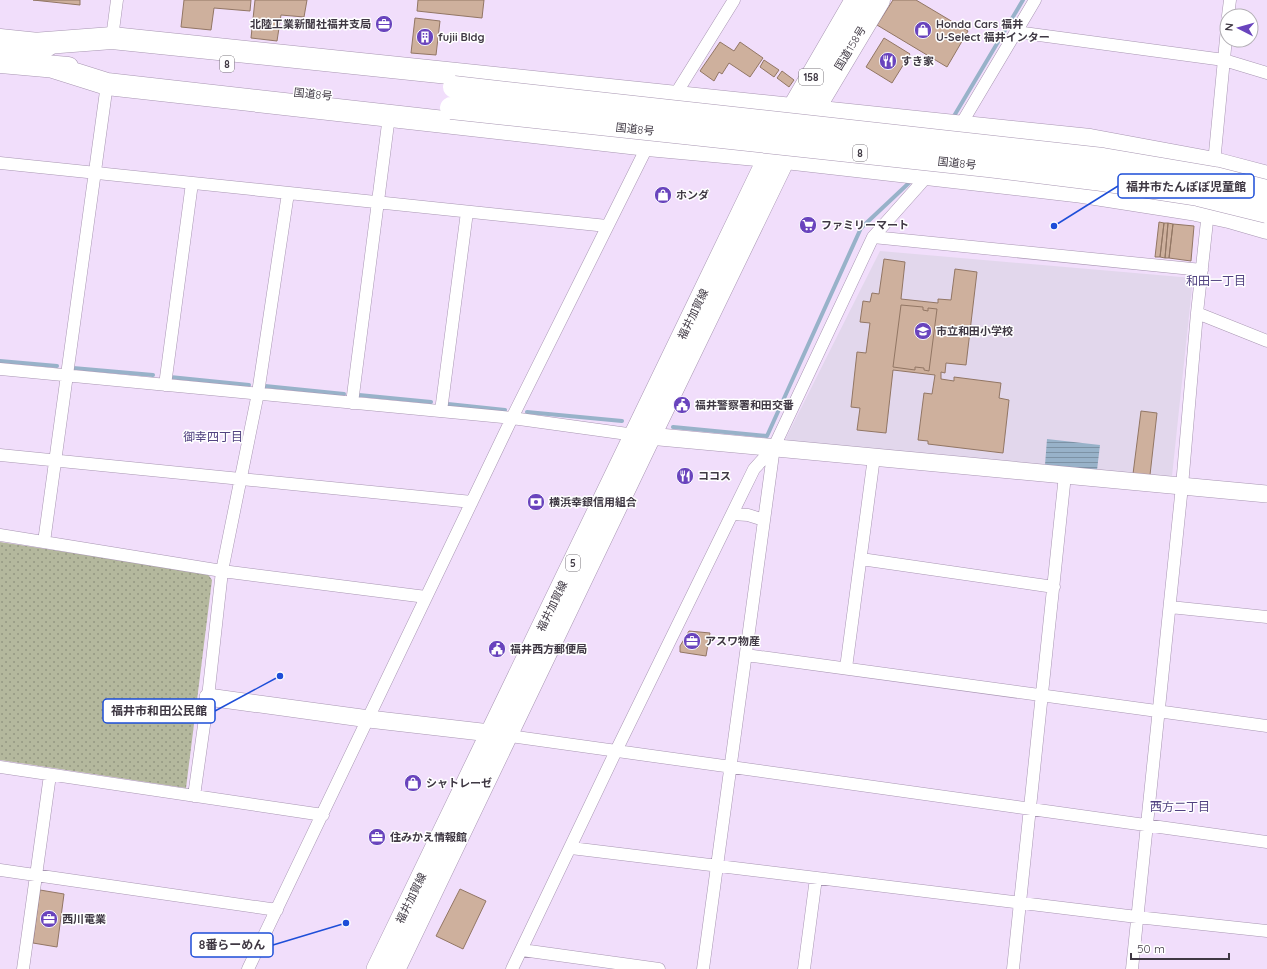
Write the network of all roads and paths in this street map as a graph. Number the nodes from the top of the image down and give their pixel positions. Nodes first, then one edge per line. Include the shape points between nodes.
1 (117, 0) edge
2 (734, 0) edge
3 (856, 0) edge
4 (879, 0) edge
5 (1035, 0) edge
6 (1016, 32) junction
7 (112, 38) junction
8 (0, 40) edge
9 (34, 44) junction
10 (1225, 48) edge
11 (1224, 60) junction
12 (0, 62) edge
13 (53, 67) junction
14 (1267, 73) edge
15 (107, 84) junction
16 (674, 96) junction
17 (452, 98) junction
18 (802, 110) junction
19 (389, 116) junction
20 (960, 126) junction
21 (648, 145) junction
22 (777, 157) junction
23 (0, 163) edge
24 (1214, 163) junction
25 (94, 172) junction
26 (924, 175) junction
27 (1267, 177) edge
28 (192, 183) junction
29 (1267, 191) edge
30 (288, 193) junction
31 (378, 202) junction
32 (467, 212) junction
33 (1208, 212) junction
34 (1267, 212) edge
35 (607, 226) junction
36 (1267, 228) edge
37 (873, 237) junction
38 (1202, 270) junction
39 (1197, 313) junction
40 (1267, 341) edge
41 (0, 369) edge
42 (66, 376) junction
43 (165, 385) junction
44 (258, 393) junction
45 (352, 402) junction
46 (441, 411) junction
47 (512, 418) junction
48 (643, 436) junction
49 (774, 447) junction
50 (0, 455) edge
51 (874, 457) junction
52 (55, 461) junction
53 (1065, 475) junction
54 (241, 478) junction
55 (1182, 486) junction
56 (1267, 494) edge
57 (472, 502) junction
58 (732, 514) junction
59 (764, 520) junction
60 (0, 535) edge
61 (44, 542) junction
62 (860, 560) junction
63 (222, 571) junction
64 (1054, 587) junction
65 (426, 597) junction
66 (1170, 607) junction
67 (1267, 617) edge
68 (746, 655) junction
69 (846, 668) junction
70 (1042, 695) junction
71 (208, 697) junction
72 (1159, 711) junction
73 (369, 719) junction
74 (1267, 726) edge
75 (490, 733) junction
76 (508, 736) junction
77 (616, 751) junction
78 (0, 767) edge
79 (730, 767) junction
80 (50, 775) junction
81 (194, 796) junction
82 (1030, 808) junction
83 (323, 814) junction
84 (1147, 825) junction
85 (1267, 842) edge
86 (571, 848) junction
87 (717, 866) junction
88 (0, 870) edge
89 (36, 875) junction
90 (816, 878) junction
91 (1020, 903) junction
92 (277, 910) junction
93 (1137, 918) junction
94 (1267, 931) edge
95 (522, 950) junction
96 (23, 969) edge
97 (248, 969) edge
98 (376, 969) edge
99 (396, 969) edge
100 (512, 969) edge
101 (659, 969) edge
102 (703, 969) edge
103 (804, 969) edge
104 (1013, 969) edge
105 (1132, 969) edge

1 - 7 street
2 - 16 street
3 - 18 highway, 国道158号 / 158
4 - 18 highway, 国道158号 / 158
5 - 6 street
6 - 11 street
6 - 20 street
7 - 9 highway
7 - 16 highway
8 - 9 highway, 国道8号 / 8
9 - 17 highway, 国道8号 / 8
10 - 11 street
11 - 14 street
11 - 24 street
12 - 13 highway, 国道8号 / 8
13 - 15 highway
13 - 17 highway, 国道8号 / 8
15 - 19 highway
15 - 25 street
16 - 18 highway
16 - 21 street
17 - 29 highway, 国道8号 / 8, bridge via 1103,159 1215,178
17 - 34 highway, 国道8号 / 8, bridge via 1086,178 1198,195
18 - 20 highway
18 - 22 highway, 国道158号 / 158
19 - 21 highway
19 - 31 street
20 - 24 highway via 1090,140
21 - 22 highway
21 - 35 street
22 - 26 highway
22 - 48 main road, 福井加賀線 / 5
23 - 25 street
24 - 27 highway
25 - 28 street
25 - 42 street
26 - 33 highway via 1076,191
26 - 37 street via 922,182
28 - 30 street
28 - 43 street
30 - 31 street
30 - 44 street
31 - 32 street
31 - 45 street
32 - 35 street
32 - 46 street
33 - 36 highway
33 - 38 street
35 - 47 street
37 - 38 street
37 - 49 street
38 - 39 street
39 - 40 street
39 - 55 street
41 - 42 street
42 - 43 street
42 - 52 street
43 - 44 street
44 - 45 street
44 - 54 street
45 - 46 street
46 - 47 street
47 - 48 street
47 - 57 street
48 - 49 street
48 - 75 main road, 福井加賀線 / 5
48 - 76 main road, 福井加賀線 / 5
49 - 51 street
49 - 58 street via 754,469
49 - 59 street
50 - 52 street
51 - 53 street
51 - 62 street
52 - 54 street
52 - 61 street
53 - 55 street
53 - 64 street
54 - 57 street
54 - 63 street
55 - 56 street
55 - 66 street
57 - 65 street
58 - 59 street
58 - 77 street
59 - 68 street
60 - 61 street
61 - 63 street
62 - 64 street
62 - 69 street
63 - 65 street
63 - 71 street
64 - 70 street
65 - 73 street
66 - 67 street
66 - 72 street
68 - 69 street
68 - 79 street
69 - 70 street
70 - 72 street
70 - 82 street
71 - 73 street
71 - 81 street
72 - 74 street
72 - 84 street
73 - 75 street
73 - 83 street
75 - 76 street
75 - 98 main road, 福井加賀線 / 5
76 - 77 street
76 - 99 main road, 福井加賀線 / 5
77 - 79 street
77 - 86 street
78 - 80 street
79 - 82 street
79 - 87 street
80 - 81 street
80 - 89 street
81 - 83 street
82 - 84 street
82 - 91 street
83 - 92 street
84 - 85 street
84 - 93 street
86 - 87 street
86 - 95 street
87 - 90 street
87 - 102 street
88 - 89 street
89 - 92 street
89 - 96 street
90 - 91 street
90 - 103 street
91 - 93 street
91 - 104 street
92 - 97 street
93 - 94 street
93 - 105 street
95 - 100 street
95 - 101 street

